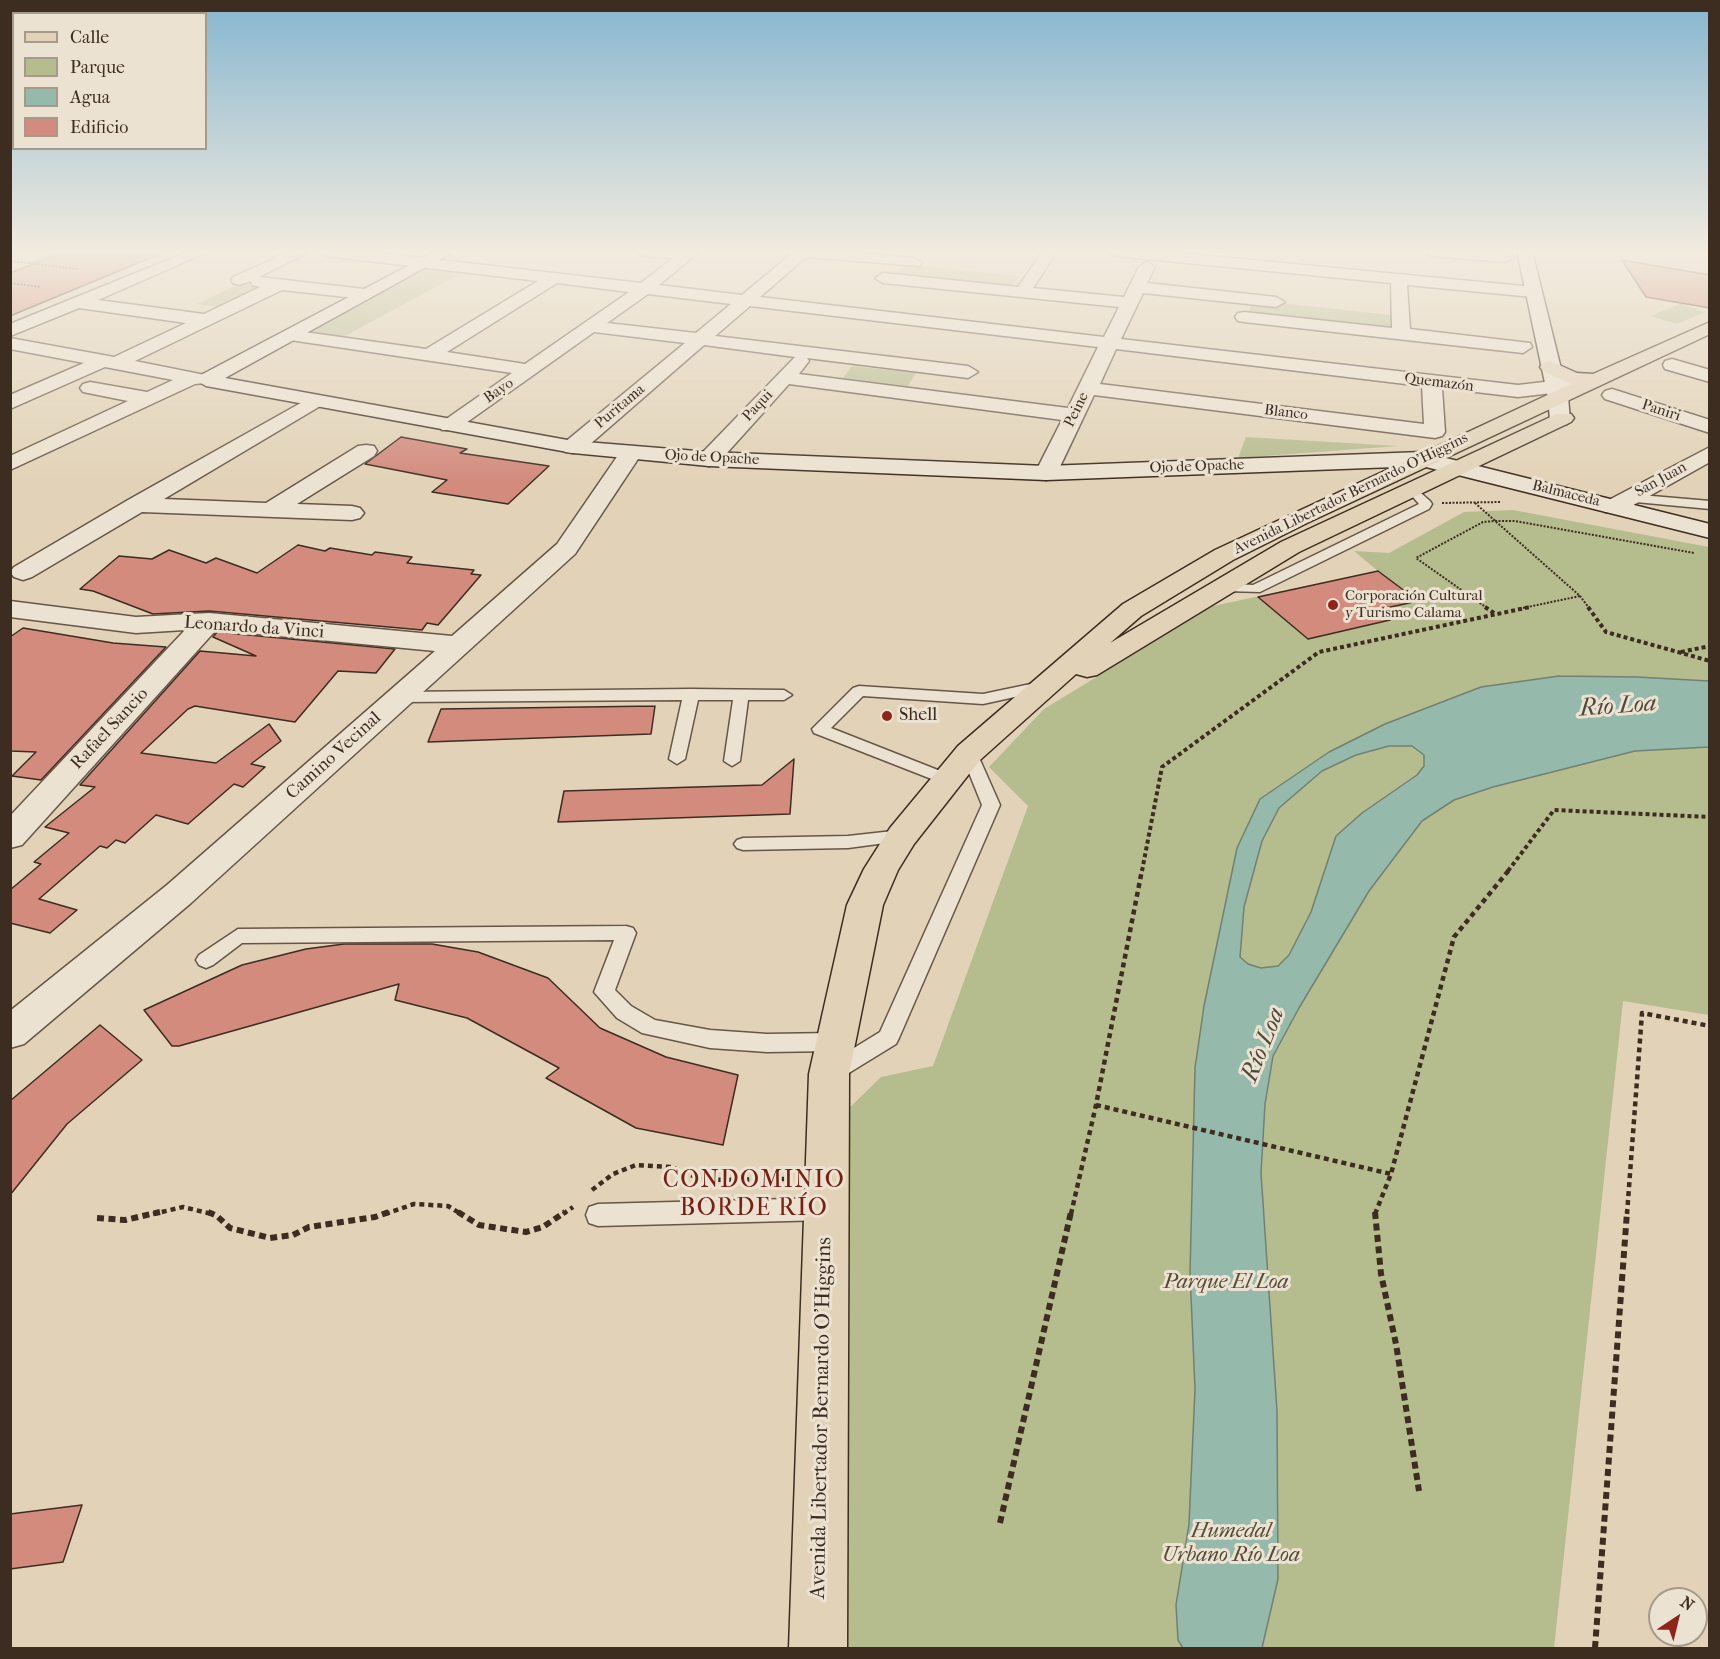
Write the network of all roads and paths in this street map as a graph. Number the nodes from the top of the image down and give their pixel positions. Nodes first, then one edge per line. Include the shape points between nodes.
1 (36, 328) edge
2 (188, 328) edge
3 (302, 328) edge
4 (473, 328) edge
5 (588, 328) edge
6 (611, 328) edge
7 (712, 328) edge
8 (985, 328) edge
9 (1117, 328) edge
10 (1240, 328) edge
11 (1349, 328) edge
12 (1401, 328) edge
13 (1520, 328) edge
14 (1541, 328) edge
15 (1707, 328) edge
16 (998, 330) junction
17 (1401, 334) junction
18 (290, 335) junction
19 (700, 339) junction
20 (13, 342) edge
21 (1109, 344) junction
22 (1710, 346) edge
23 (1523, 347) junction
24 (807, 353) junction
25 (430, 355) junction
26 (1231, 358) junction
27 (110, 362) junction
28 (1672, 365) junction
29 (1550, 368) junction
30 (530, 370) junction
31 (968, 372) junction
32 (1710, 376) edge
33 (785, 378) junction
34 (199, 379) junction
35 (1591, 381) junction
36 (1432, 382) junction
37 (1531, 385) junction
38 (90, 388) dead end
39 (1087, 388) junction
40 (1556, 392) junction
41 (123, 394) junction
42 (1612, 395) junction
43 (151, 399) junction
44 (949, 399) junction
45 (315, 401) junction
46 (10, 403) edge
47 (1074, 415) junction
48 (1560, 420) junction
49 (449, 426) junction
50 (1710, 427) edge
51 (48, 429) dead end
52 (573, 447) junction
53 (366, 451) dead end
54 (631, 453) junction
55 (1710, 453) edge
56 (709, 459) junction
57 (1422, 459) junction
58 (10, 464) edge
59 (1459, 469) junction
60 (1046, 473) junction
61 (1413, 490) junction
62 (1621, 502) junction
63 (1437, 503) dead end
64 (136, 505) junction
65 (1710, 505) edge
66 (271, 510) junction
67 (352, 513) dead end
68 (1495, 521) junction
69 (1710, 531) edge
70 (1290, 547) junction
71 (1694, 553) dead end
72 (1314, 559) junction
73 (23, 572) dead end
74 (1225, 587) junction
75 (1580, 596) junction
76 (10, 609) edge
77 (1495, 613) junction
78 (209, 621) junction
79 (461, 645) junction
80 (1710, 646) edge
81 (1679, 652) junction
82 (1710, 661) edge
83 (692, 694) junction
84 (784, 695) dead end
85 (741, 696) junction
86 (401, 697) junction
87 (1033, 697) junction
88 (677, 759) dead end
89 (732, 761) dead end
90 (958, 766) junction
91 (1710, 817) edge
92 (902, 836) junction
93 (10, 837) edge
94 (743, 844) dead end
95 (206, 960) dead end
96 (1710, 1026) edge
97 (10, 1033) edge
98 (832, 1058) junction
99 (1096, 1105) junction
100 (1391, 1174) junction
101 (826, 1193) junction
102 (575, 1204) dead end
103 (591, 1207) joint
104 (96, 1218) dead end
105 (1419, 1491) dead end
106 (1000, 1523) dead end
107 (818, 1633) edge
108 (1595, 1648) edge

1 - 20 street
2 - 27 street
3 - 18 street
4 - 25 street
5 - 30 street, Bayo
6 - 19 street
7 - 19 street, Puritama
8 - 16 street, Quemazón
9 - 21 street, Peine
10 - 26 street
11 - 17 street
12 - 17 street
13 - 23 street
14 - 29 street
15 - 35 main road, Avenida Libertador Bernardo O'Higgins
16 - 21 street, Quemazón
16 - 31 street
17 - 23 street
18 - 25 street
18 - 34 street
19 - 24 street
19 - 52 street, Puritama
20 - 27 street, Ojo de Opache
21 - 26 street, Quemazón
21 - 39 street, Peine
22 - 28 main road, Avenida Libertador Bernardo O'Higgins
23 - 37 street
24 - 31 street
24 - 33 street, Paqui
25 - 30 street
26 - 36 street, Quemazón
27 - 34 street, Ojo de Opache
27 - 46 street
28 - 32 street
28 - 42 main road, Avenida Libertador Bernardo O'Higgins
29 - 35 main road
29 - 40 street
30 - 49 street, Bayo
31 - 44 street
33 - 44 street
33 - 56 street, Paqui
34 - 43 street
34 - 45 street, Ojo de Opache
35 - 40 main road, Avenida Libertador Bernardo O'Higgins
36 - 37 street, Quemazón
36 - 39 street, Blanco via 1435,432
37 - 40 main road, Avenida Libertador Bernardo O'Higgins
37 - 57 main road, Avenida Libertador Bernardo O'Higgins
38 - 41 street
39 - 47 street, Peine
40 - 48 street
41 - 43 street
41 - 51 street
42 - 48 main road, Avenida Libertador Bernardo O'Higgins
42 - 50 street, Paniri
43 - 58 street
44 - 47 street
45 - 49 street, Ojo de Opache
45 - 64 street
47 - 60 street, Peine
48 - 59 main road, Avenida Libertador Bernardo O'Higgins
49 - 52 street, Ojo de Opache
52 - 54 street, Ojo de Opache
53 - 66 street
54 - 56 street, Ojo de Opache
54 - 79 street, Camino Vecinal via 566,549
55 - 62 street, San Juan
56 - 60 street, Ojo de Opache
57 - 59 street, Balmaceda
57 - 60 street, Ojo de Opache
57 - 87 main road, Avenida Libertador Bernardo O'Higgins via 1224,555 1132,610
59 - 61 main road, Avenida Libertador Bernardo O'Higgins
59 - 62 street, Balmaceda
61 - 70 main road, Avenida Libertador Bernardo O'Higgins
61 - 72 lane via 1425,506
62 - 65 lane
62 - 69 street, Balmaceda
63 - 68 path via 1475,503
64 - 66 street
64 - 73 street
66 - 67 street
68 - 71 path via 1515,521
68 - 75 path
68 - 77 path via 1483,522 1416,558
70 - 72 lane
70 - 74 main road, Avenida Libertador Bernardo O'Higgins
72 - 74 lane via 1255,589
74 - 87 main road, Avenida Libertador Bernardo O'Higgins
75 - 77 path
75 - 81 path via 1606,632
76 - 78 street, Leonardo da Vinci via 136,625
77 - 99 path via 1319,652 1162,767
78 - 79 street, Leonardo da Vinci
78 - 93 street, Rafael Sancio
79 - 86 street, Camino Vecinal
80 - 81 path
81 - 82 path
83 - 85 lane
83 - 86 lane
83 - 88 lane
84 - 85 lane
85 - 89 lane
86 - 97 street, Camino Vecinal via 179,894
87 - 90 main road, Avenida Libertador Bernardo O'Higgins
87 - 90 lane via 983,699 859,691 820,729
90 - 92 main road, Avenida Libertador Bernardo O'Higgins
90 - 98 lane via 991,805 888,1038
91 - 100 path via 1554,810 1454,937
92 - 94 lane via 848,842
92 - 98 main road, Avenida Libertador Bernardo O'Higgins via 865,905
95 - 98 lane via 238,936 626,933 604,992 624,1012 650,1027 710,1039 767,1043
96 - 108 path via 1642,1013
98 - 101 main road, Avenida Libertador Bernardo O'Higgins
99 - 100 path
99 - 106 path
100 - 105 path via 1375,1211 1381,1274
101 - 103 lane
101 - 103 path via 703,1180 672,1167 636,1165 613,1174
101 - 107 main road, Avenida Libertador Bernardo O'Higgins
102 - 104 path via 543,1227 526,1232 479,1225 448,1206 434,1204 414,1204 375,1217 309,1227 293,1235 270,1238 230,1228 217,1216 183,1207 125,1220

